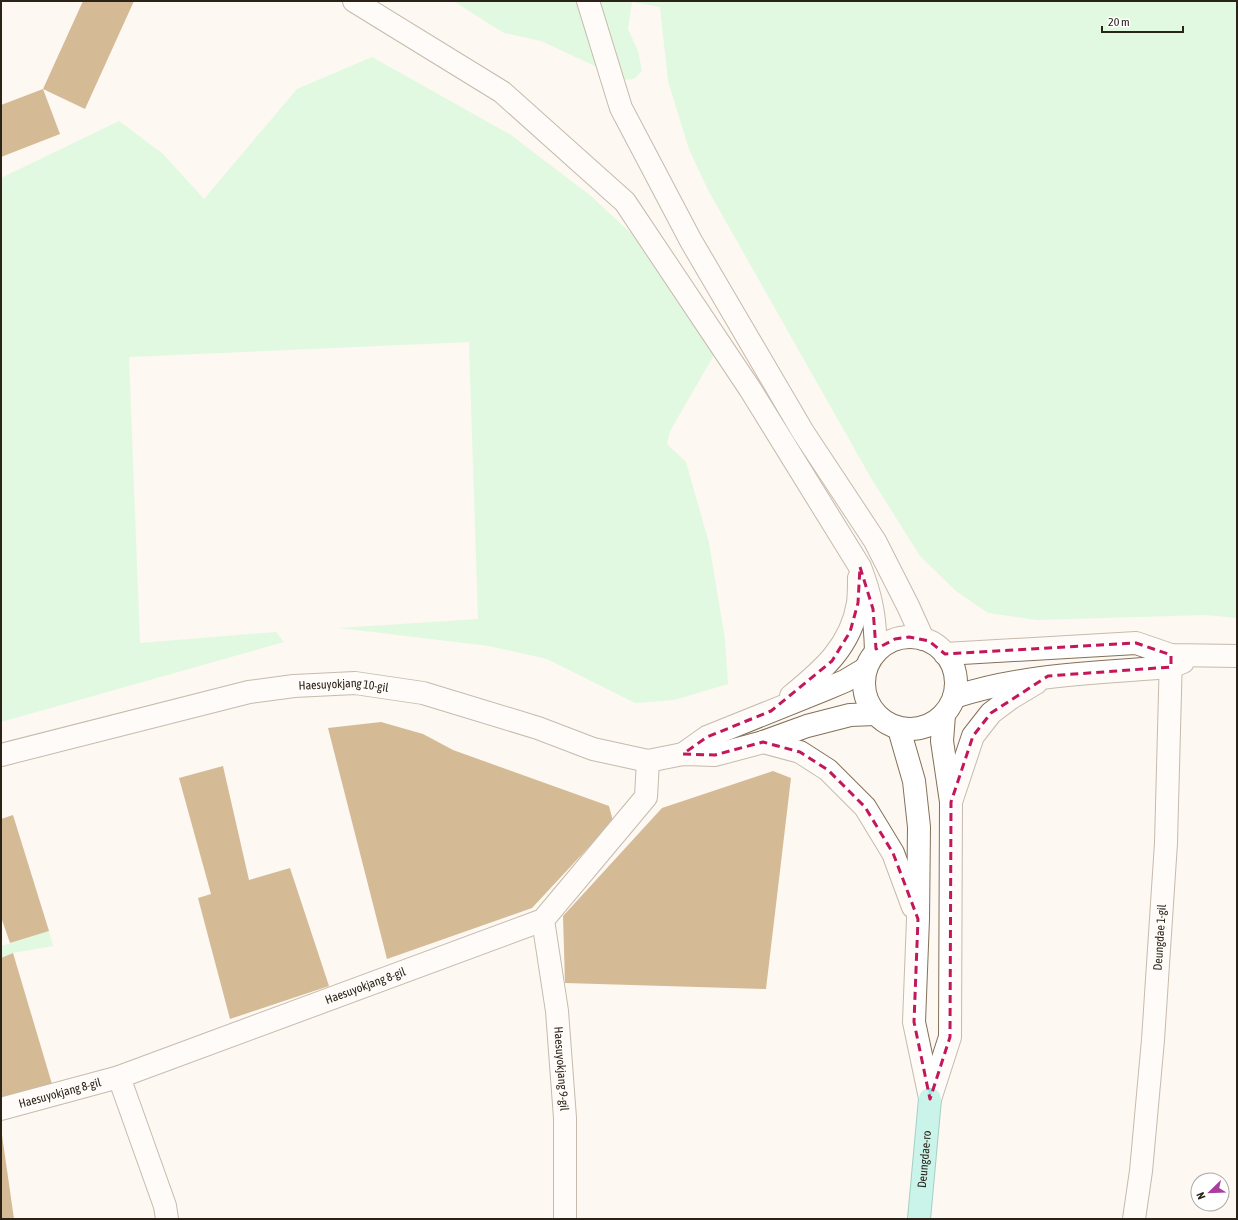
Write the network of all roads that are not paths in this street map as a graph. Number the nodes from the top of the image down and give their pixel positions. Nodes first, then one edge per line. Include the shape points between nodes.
1 (354, 1) edge
2 (588, 1) edge
3 (860, 567) junction
4 (922, 639) junction
5 (876, 651) junction
6 (945, 654) junction
7 (1237, 656) edge
8 (1171, 661) junction
9 (865, 669) junction
10 (1048, 676) junction
11 (949, 706) junction
12 (771, 711) junction
13 (875, 714) junction
14 (900, 729) junction
15 (763, 742) junction
16 (683, 754) junction
17 (1, 755) edge
18 (648, 761) junction
19 (951, 802) junction
20 (918, 919) junction
21 (543, 920) junction
22 (119, 1077) junction
23 (930, 1099) junction
24 (1, 1109) edge
25 (168, 1219) edge
26 (565, 1219) edge
27 (919, 1219) edge
28 (1134, 1219) edge

1 - 3 street via 502,92 625,202 750,389
2 - 4 street via 621,108 691,241 803,432 875,542
3 - 5 street via 873,609
3 - 12 street via 858,603 850,632 832,661
4 - 5 street via 902,637 888,642
4 - 6 street via 935,644
5 - 9 street
6 - 8 street via 1136,643
6 - 11 street via 953,667 956,681
7 - 8 street via 1201,655
8 - 10 street
8 - 28 street, Deungdae 1-gil via 1166,843 1153,1040
9 - 12 street via 844,681
9 - 13 street via 863,689 865,698
10 - 11 street via 973,690
10 - 19 street via 991,713 973,736
11 - 14 street via 933,724 920,729
11 - 19 street via 942,742
12 - 16 street via 707,737
13 - 14 street via 886,724
13 - 15 street via 850,715 807,726
14 - 20 street via 914,781 919,827
15 - 16 street via 715,756
15 - 20 street via 800,752 828,770 865,808 893,853
16 - 18 street, Haesuyokjang 10-gil
17 - 18 street, Haesuyokjang 10-gil via 249,692 294,686 355,683 423,693 538,728 594,749
18 - 21 street, Haesuyokjang 8-gil via 646,797
19 - 23 street via 950,1037
20 - 23 street via 914,1022
21 - 22 street, Haesuyokjang 8-gil
21 - 26 street, Haesuyokjang 9-gil via 557,1011 565,1118
22 - 24 street, Haesuyokjang 8-gil
22 - 25 street
23 - 27 main road, Deungdae-ro

